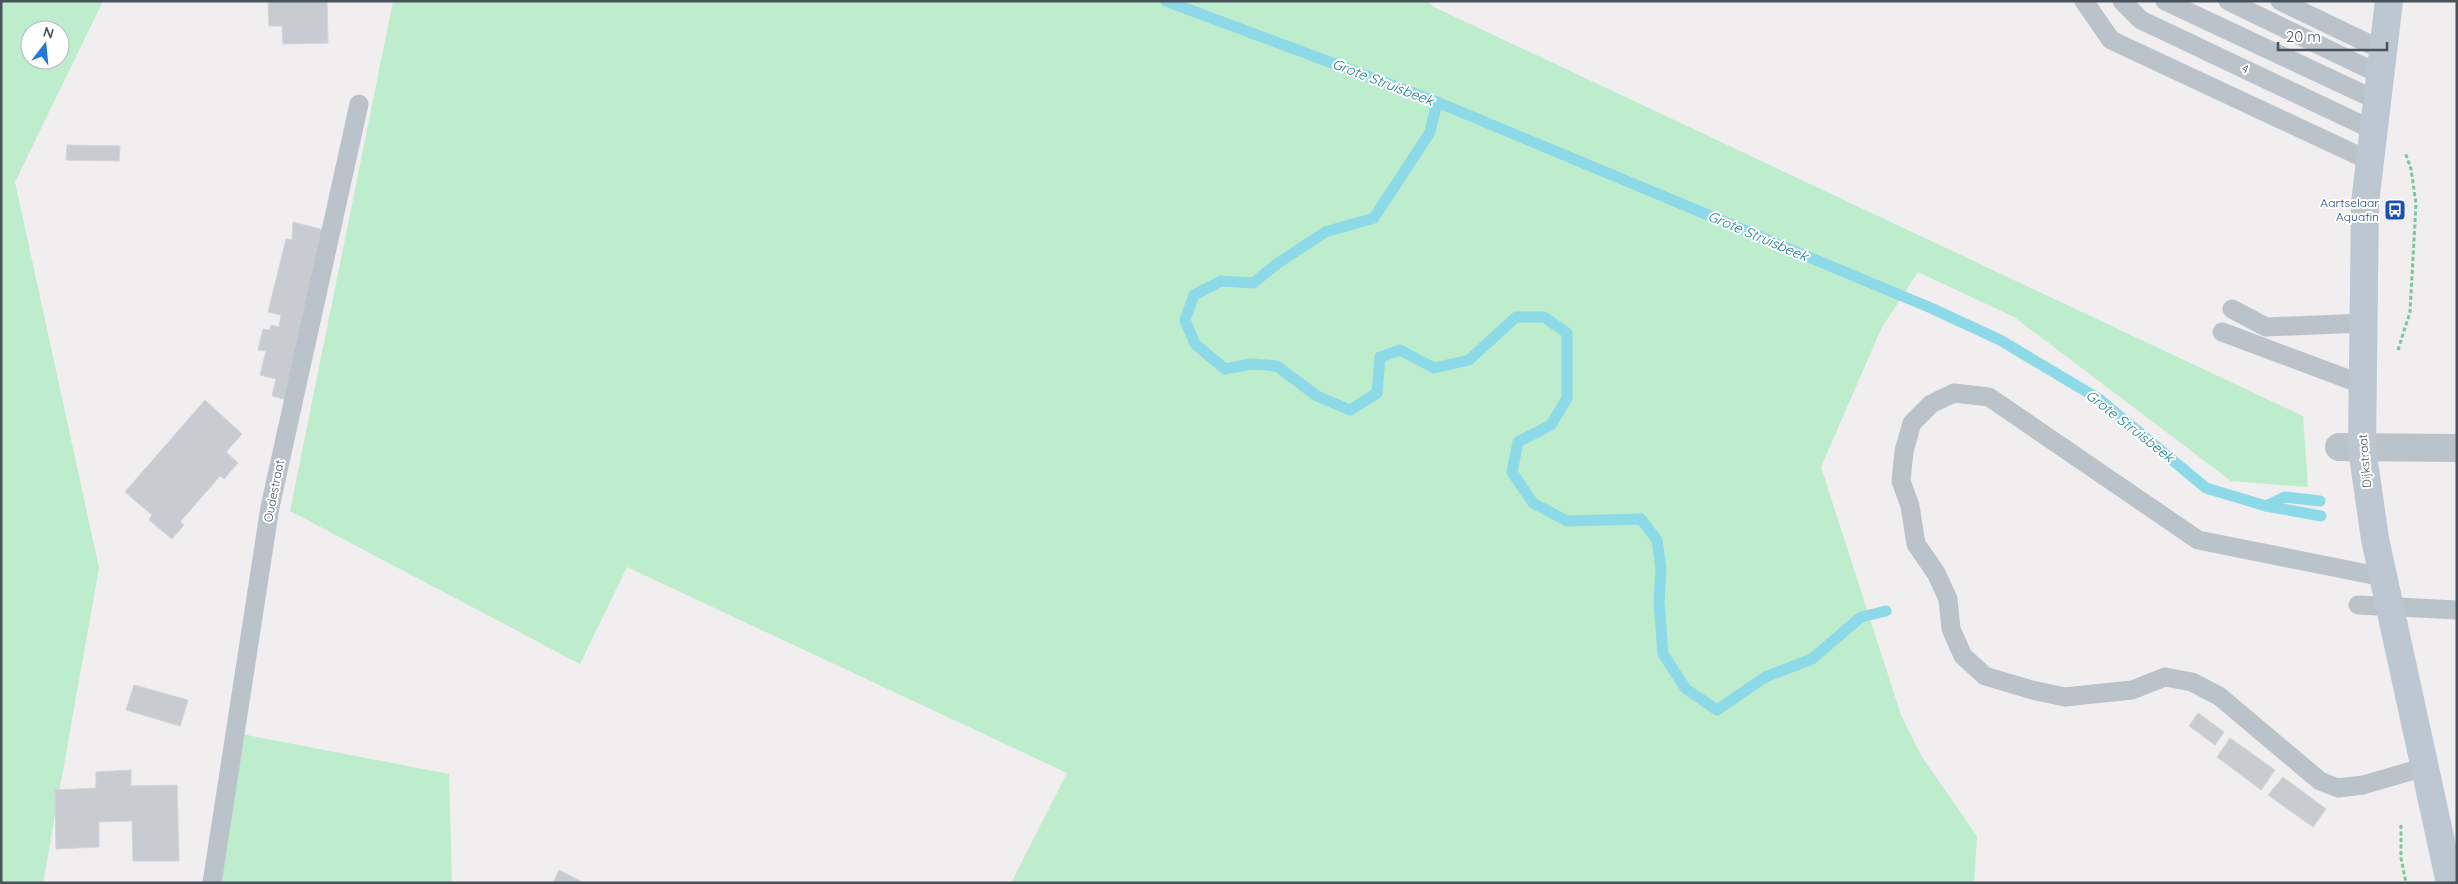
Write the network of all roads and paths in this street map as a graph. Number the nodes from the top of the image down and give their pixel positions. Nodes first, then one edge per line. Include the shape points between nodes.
1 (2084, 1) edge
2 (2122, 1) edge
3 (2165, 1) edge
4 (2228, 1) edge
5 (2280, 1) edge
6 (2389, 1) edge
7 (2379, 75) junction
8 (359, 104) dead end
9 (2373, 130) junction
10 (2402, 143) dead end
11 (2370, 160) junction
12 (2232, 309) dead end
13 (2364, 323) junction
14 (2222, 332) dead end
15 (2395, 357) dead end
16 (2364, 385) junction
17 (2350, 447) junction
18 (2457, 448) edge
19 (2383, 577) junction
20 (2358, 605) dead end
21 (2390, 606) junction
22 (2457, 610) edge
23 (2425, 767) junction
24 (212, 883) edge
25 (2450, 883) edge

1 - 11 lane via 2111,40
2 - 9 lane, 4 via 2141,20
3 - 7 lane
4 - 7 lane
5 - 7 lane
6 - 7 street, Dijkstraat
7 - 9 street, Dijkstraat
8 - 24 lane, Oudestraat via 270,507
9 - 11 street, Dijkstraat
10 - 15 path via 2411,169 2416,204 2410,312
11 - 13 street, Dijkstraat via 2365,203
12 - 13 lane via 2266,327
13 - 16 street, Dijkstraat
14 - 16 lane
16 - 17 street, Dijkstraat
17 - 18 street
17 - 19 street, Dijkstraat
19 - 21 street, Dijkstraat
19 - 23 lane via 2198,540 1989,397 1954,394 1931,404 1912,423 1904,451 1901,481 1910,506 1916,544 1936,573 1948,599 1951,629 1963,656 1985,676 2064,697 2132,690 2166,677 2192,682 2219,696 2320,780 2338,788 2363,785
20 - 21 lane
21 - 22 lane
21 - 23 street, Dijkstraat
23 - 25 street, Dijkstraat

